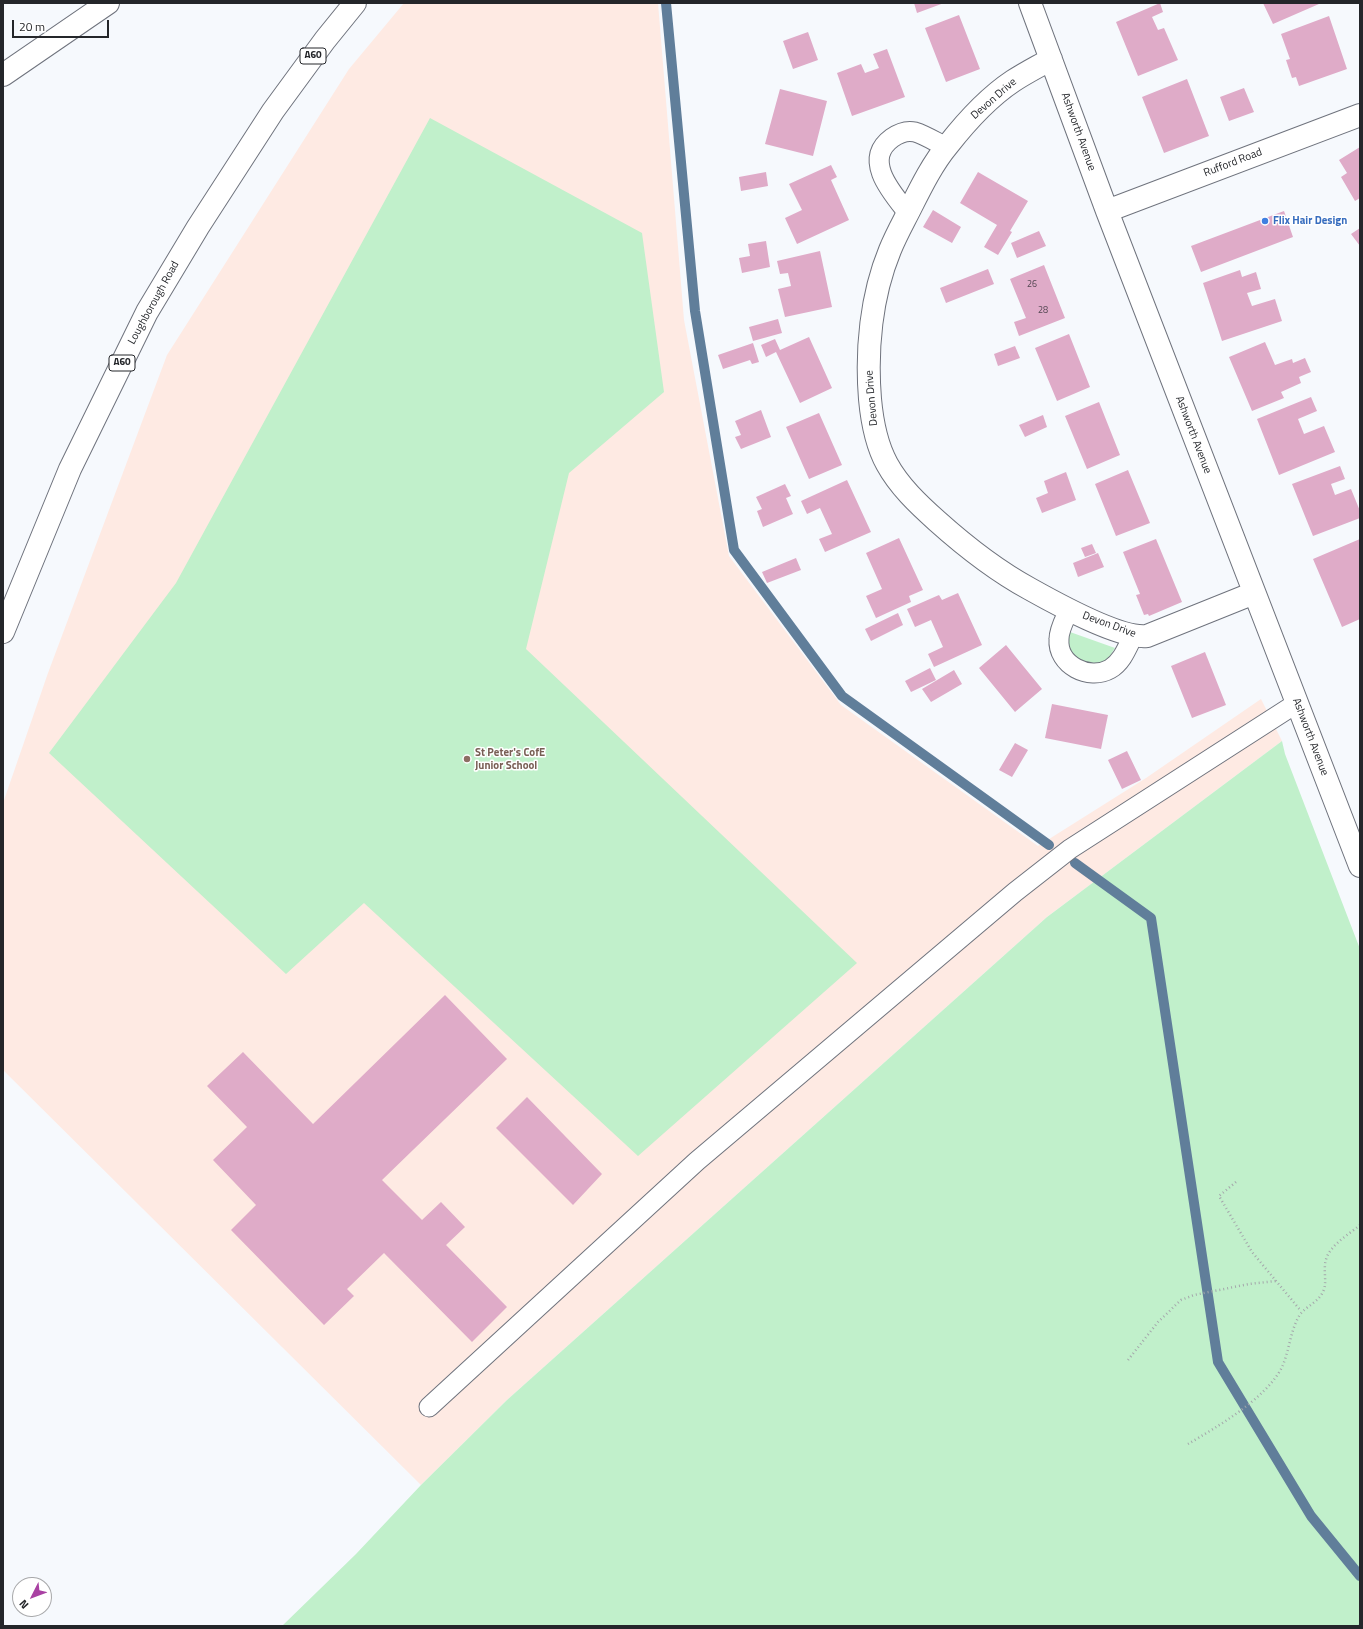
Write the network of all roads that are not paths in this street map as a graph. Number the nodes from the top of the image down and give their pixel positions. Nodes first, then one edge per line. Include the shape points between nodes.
1 (108, 3) edge
2 (355, 3) edge
3 (1030, 3) edge
4 (1051, 59) junction
5 (3, 75) edge
6 (1360, 115) edge
7 (946, 146) junction
8 (1107, 212) junction
9 (908, 213) junction
10 (1254, 593) junction
11 (1069, 610) junction
12 (3, 632) edge
13 (1133, 636) junction
14 (1297, 703) junction
15 (1360, 866) edge
16 (429, 1407) dead end

1 - 5 street
2 - 12 street, Loughborough Road / A60 via 273,111 147,312 70,469
3 - 4 street, Ashworth Avenue
4 - 7 street, Devon Drive via 1012,82 970,119
4 - 8 street, Ashworth Avenue
6 - 8 street, Rufford Road
7 - 9 street, Devon Drive via 922,184
7 - 9 lane via 915,132 906,131 899,133 883,147 880,167 884,179
8 - 10 street, Ashworth Avenue
9 - 11 street, Devon Drive via 890,250 873,310 869,386 877,442 886,463 907,492 965,546 1010,578
10 - 13 street, Devon Drive via 1147,636
10 - 14 street, Ashworth Avenue
11 - 13 street, Devon Drive
11 - 13 lane via 1058,641 1069,663 1084,672 1103,672 1110,668 1122,657
14 - 15 street, Ashworth Avenue
14 - 16 lane via 1070,849 1021,887 697,1161

